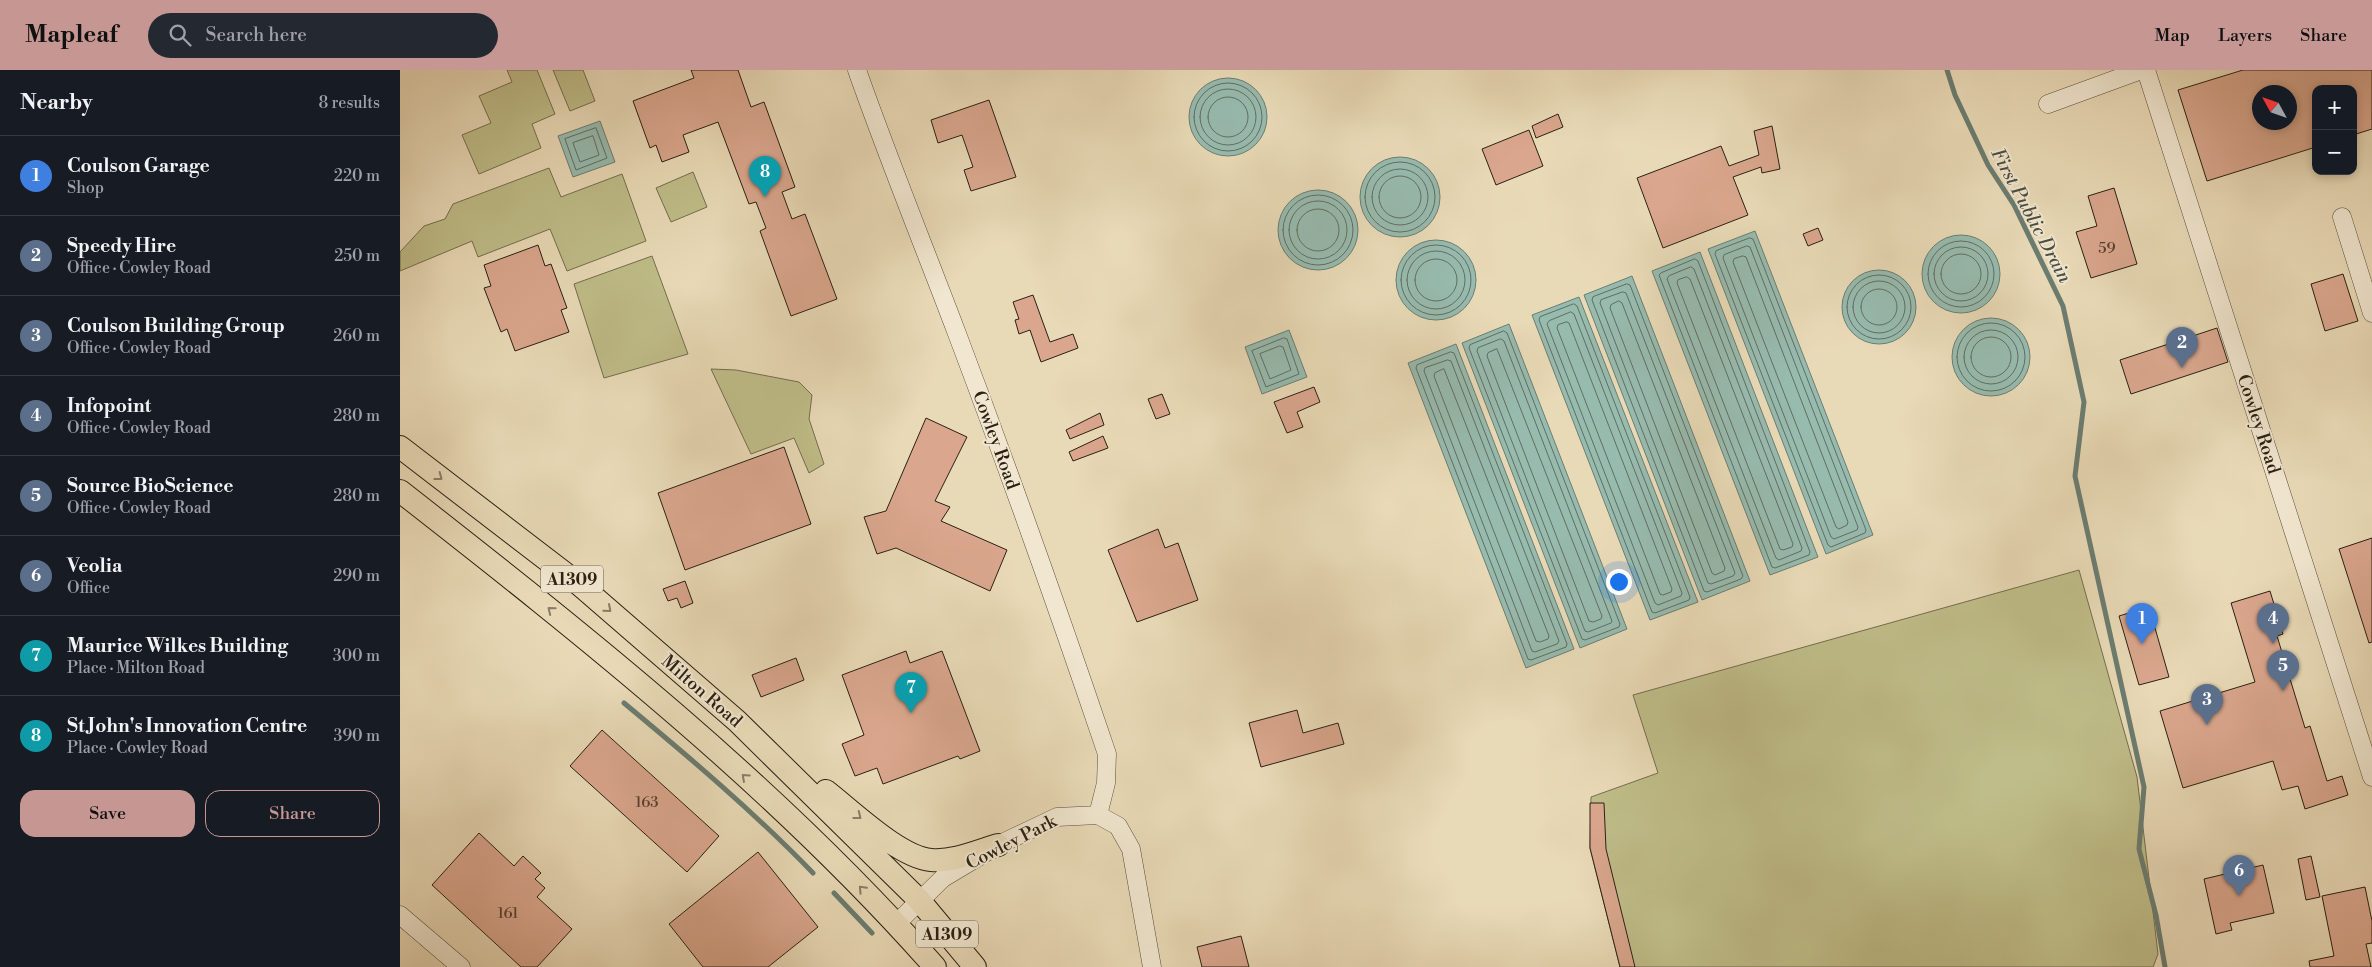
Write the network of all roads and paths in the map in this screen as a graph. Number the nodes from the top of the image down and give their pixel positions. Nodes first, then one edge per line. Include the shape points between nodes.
1 (857, 70) edge
2 (2141, 70) edge
3 (2146, 70) edge
4 (2048, 104) dead end
5 (2342, 217) dead end
6 (2372, 313) edge
7 (400, 447) edge
8 (400, 491) edge
9 (737, 720) junction
10 (2372, 777) edge
11 (1098, 814) junction
12 (998, 845) junction
13 (919, 900) junction
14 (400, 915) edge
15 (896, 924) junction
16 (461, 967) edge
17 (935, 967) edge
18 (975, 967) edge
19 (1152, 967) edge

1 - 11 street, Cowley Road via 1036,546 1107,754 1106,783
2 - 4 street
3 - 10 street, Cowley Road
5 - 6 street
7 -> 9 main road, Milton Road / A1309 via 580,585
15 -> 8 main road, Milton Road / A1309 via 803,828 616,662
9 -> 12 main road, A1309 via 903,851 931,860 962,856
9 - 13 main road, Milton Road / A1309
11 - 12 street, Cowley Park via 1057,817
11 - 19 street via 1118,826 1131,850
12 - 13 street, Cowley Park via 943,878
13 - 15 street, Cowley Park
13 - 18 main road, Milton Road / A1309
14 - 16 street
15 - 17 main road, Milton Road / A1309

